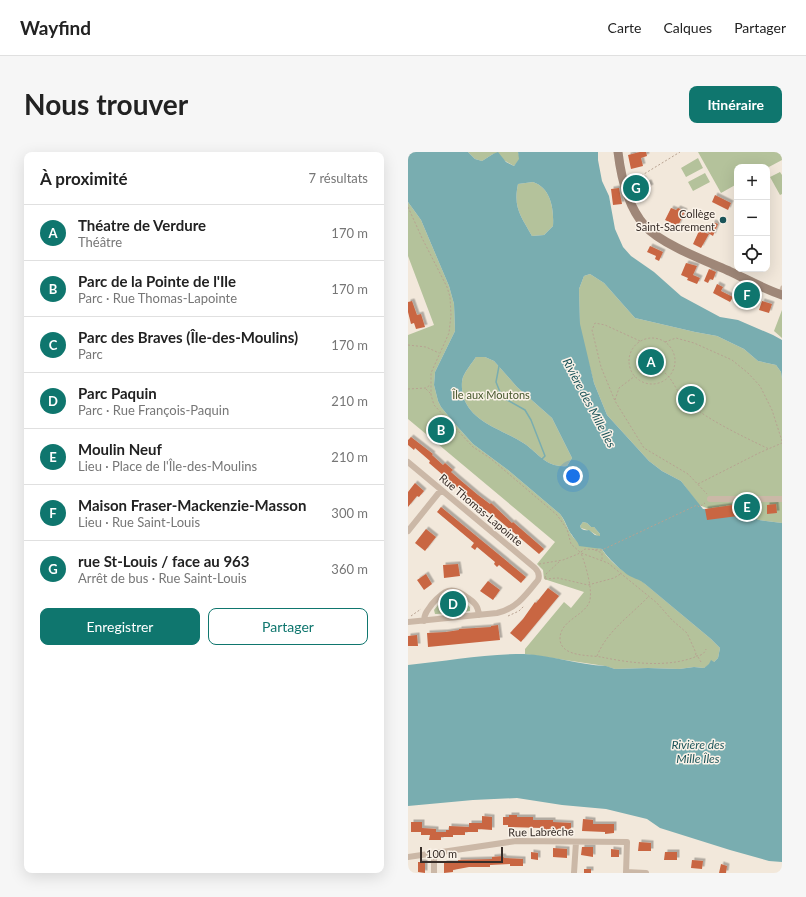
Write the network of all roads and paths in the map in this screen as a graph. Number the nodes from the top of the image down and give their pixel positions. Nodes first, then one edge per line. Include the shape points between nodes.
1 (618, 152) edge
2 (680, 152) edge
3 (624, 182) junction
4 (408, 207) edge
5 (781, 292) edge
6 (640, 341) junction
7 (665, 342) junction
8 (408, 345) edge
9 (440, 353) junction
10 (665, 373) dead end
11 (635, 376) junction
12 (669, 376) junction
13 (431, 384) junction
14 (426, 388) junction
15 (408, 389) edge
16 (431, 395) junction
17 (615, 401) junction
18 (782, 440) edge
19 (782, 443) edge
20 (768, 449) junction
21 (408, 462) edge
22 (698, 484) junction
23 (442, 490) junction
24 (782, 499) edge
25 (710, 500) junction
26 (408, 530) edge
27 (595, 550) junction
28 (580, 553) junction
29 (602, 560) junction
30 (561, 561) junction
31 (538, 564) dead end
32 (622, 573) junction
33 (543, 577) junction
34 (590, 585) junction
35 (649, 597) junction
36 (421, 609) dead end
37 (479, 615) junction
38 (408, 620) edge
39 (424, 621) junction
40 (706, 649) dead end
41 (697, 656) junction
42 (597, 657) junction
43 (701, 662) dead end
44 (576, 842) junction
45 (434, 853) junction
46 (408, 857) edge
47 (434, 873) edge
48 (574, 873) edge
49 (626, 873) edge
50 (646, 873) edge

1 - 3 main road
2 - 3 path via 644,174
3 - 5 main road via 638,217 653,234 683,250
4 - 9 path via 449,292 451,323
6 - 7 path via 650,338
6 - 11 path via 634,346 629,361
6 - 17 path via 605,325 595,323 592,330 601,367
7 - 12 path via 674,356 673,369
7 - 18 path via 676,338 694,343 732,360 748,373 760,386 772,410
8 - 9 path via 426,347
9 - 13 path via 431,373
10 - 12 path
11 - 12 path via 641,381 654,383
11 - 17 path via 619,388
12 - 20 path via 683,398 702,414
13 - 14 path
13 - 16 path
14 - 15 path
14 - 16 path
16 - 28 path via 438,410 473,446 561,519 571,544
17 - 22 path via 644,448 688,474
19 - 20 path
20 - 22 path
21 - 23 street, Rue Thomas-Lapointe
22 - 25 path
23 - 26 street
23 - 33 street, Rue Thomas-Lapointe
24 - 25 street
25 - 27 path via 602,550
27 - 28 path via 585,549
27 - 29 path via 602,553
28 - 29 path
28 - 30 path
28 - 34 path
29 - 32 path
30 - 31 path
30 - 33 path
32 - 34 path
32 - 35 path
33 - 34 path
33 - 37 street via 512,608
34 - 42 path via 589,602 565,625 560,638 562,646 570,652
35 - 41 path via 687,632
35 - 42 path via 610,634
36 - 38 path
37 - 39 street
37 - 39 street via 474,603 460,592 451,590 438,597 426,613
38 - 39 street
40 - 41 path
41 - 42 path via 681,661 654,663
41 - 43 path
44 - 45 street, Rue Labrèche via 516,841
44 - 48 street
44 - 49 street, Rue Labrèche via 627,842
45 - 46 street, Rue Labrèche
45 - 47 street
49 - 50 street

